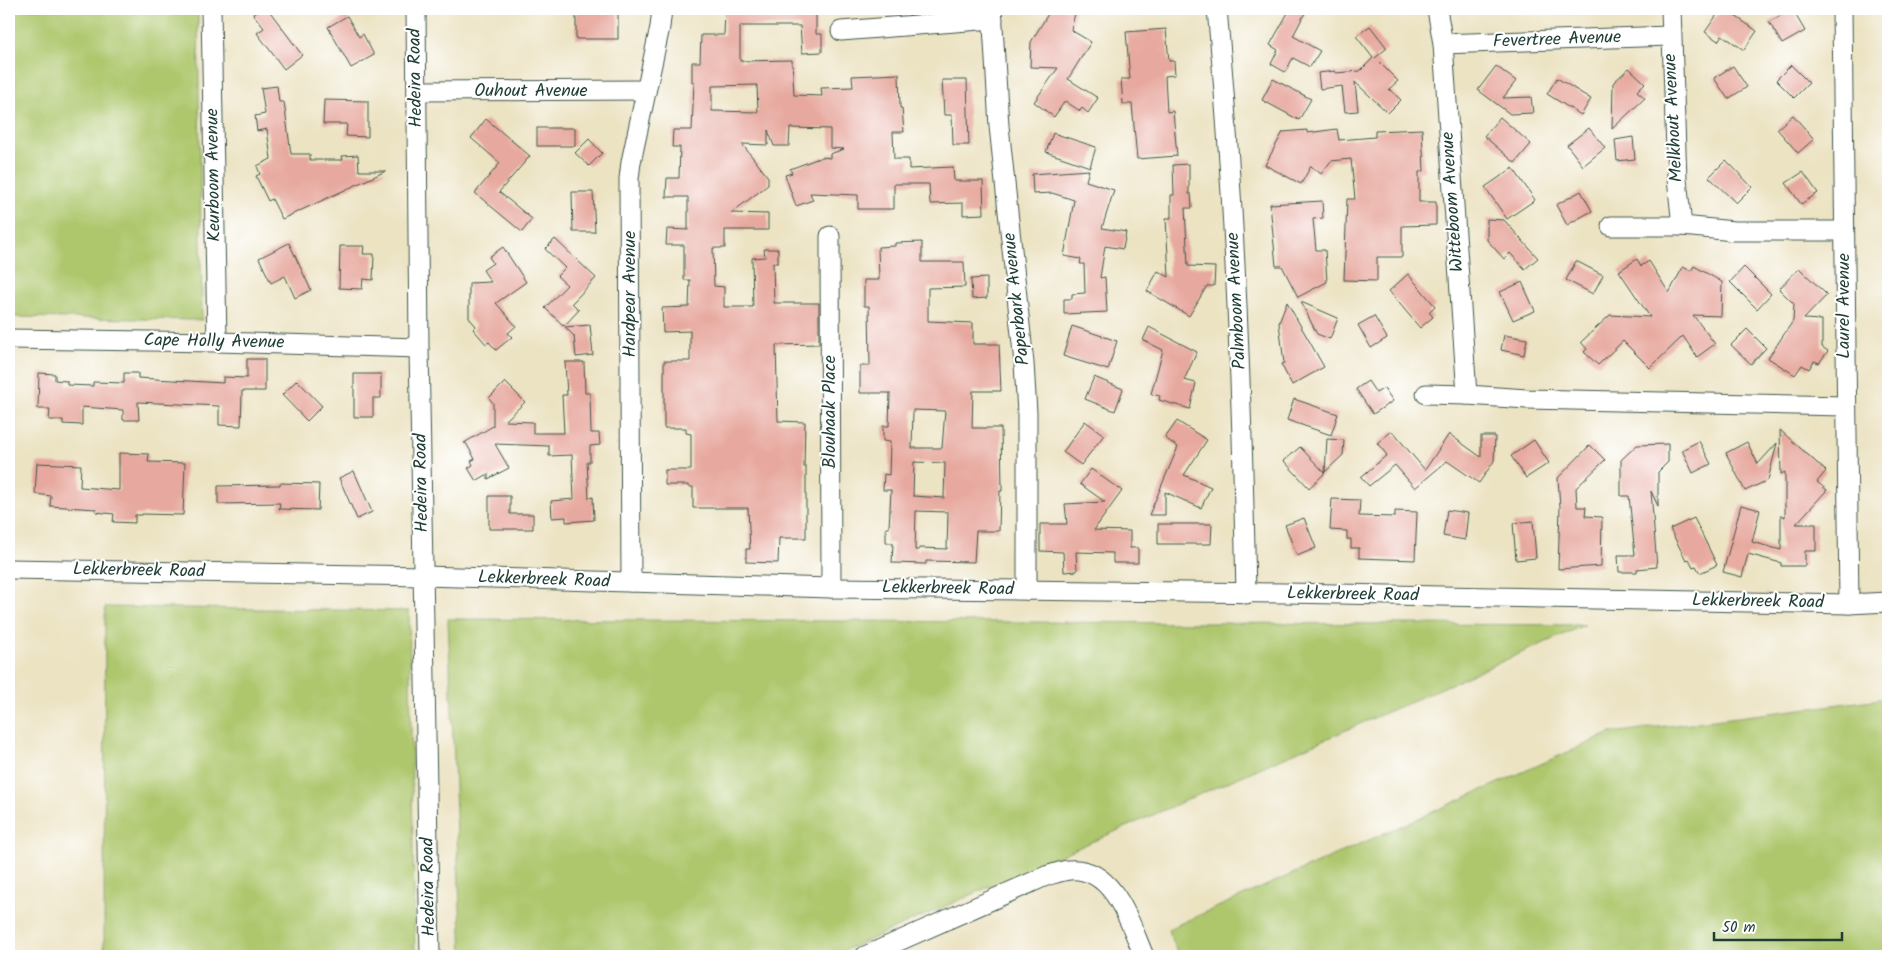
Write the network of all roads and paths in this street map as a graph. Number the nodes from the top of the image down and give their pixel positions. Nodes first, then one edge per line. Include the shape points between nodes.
1 (212, 9) edge
2 (416, 9) edge
3 (662, 9) edge
4 (1217, 9) edge
5 (1438, 9) edge
6 (1670, 9) edge
7 (1842, 9) edge
8 (992, 14) edge
9 (841, 31) dead end
10 (1670, 36) junction
11 (1443, 44) junction
12 (646, 90) junction
13 (417, 91) junction
14 (1612, 226) dead end
15 (1682, 226) junction
16 (1844, 231) junction
17 (830, 236) dead end
18 (9, 340) edge
19 (217, 342) junction
20 (419, 348) junction
21 (1426, 394) dead end
22 (1466, 395) junction
23 (1845, 406) junction
24 (9, 569) edge
25 (424, 576) junction
26 (632, 582) junction
27 (831, 588) junction
28 (1027, 590) junction
29 (1246, 594) junction
30 (1888, 602) edge
31 (1849, 604) junction
32 (430, 956) edge
33 (865, 956) edge
34 (1144, 956) edge

1 - 19 street, Keurboom Avenue
2 - 13 street, Hedeira Road
3 - 12 street, Hardpear Avenue
4 - 29 street, Palmboom Avenue via 1243,414
5 - 11 street, Witteboom Avenue
6 - 10 street, Melkhout Avenue
7 - 16 street, Laurel Avenue
8 - 9 street
8 - 28 street, Paperbark Avenue via 999,126 1024,363
10 - 11 street, Fevertree Avenue
10 - 15 street, Melkhout Avenue
11 - 22 street, Witteboom Avenue
12 - 13 street, Ouhout Avenue
12 - 26 street, Hardpear Avenue via 629,180
13 - 20 street, Hedeira Road
14 - 15 street
15 - 16 street via 1734,231
16 - 23 street, Laurel Avenue
17 - 27 street, Blouhaak Place
18 - 19 street, Cape Holly Avenue
19 - 20 street, Cape Holly Avenue
20 - 25 street, Hedeira Road
21 - 22 street
22 - 23 street
23 - 31 street, Laurel Avenue
24 - 25 street, Lekkerbreek Road
25 - 26 street, Lekkerbreek Road
25 - 32 street, Hedeira Road
26 - 27 street, Lekkerbreek Road
27 - 28 street, Lekkerbreek Road
28 - 29 street, Lekkerbreek Road
29 - 31 street, Lekkerbreek Road
30 - 31 street, Lekkerbreek Road
33 - 34 street via 1046,876 1069,870 1087,872 1106,884 1119,900

